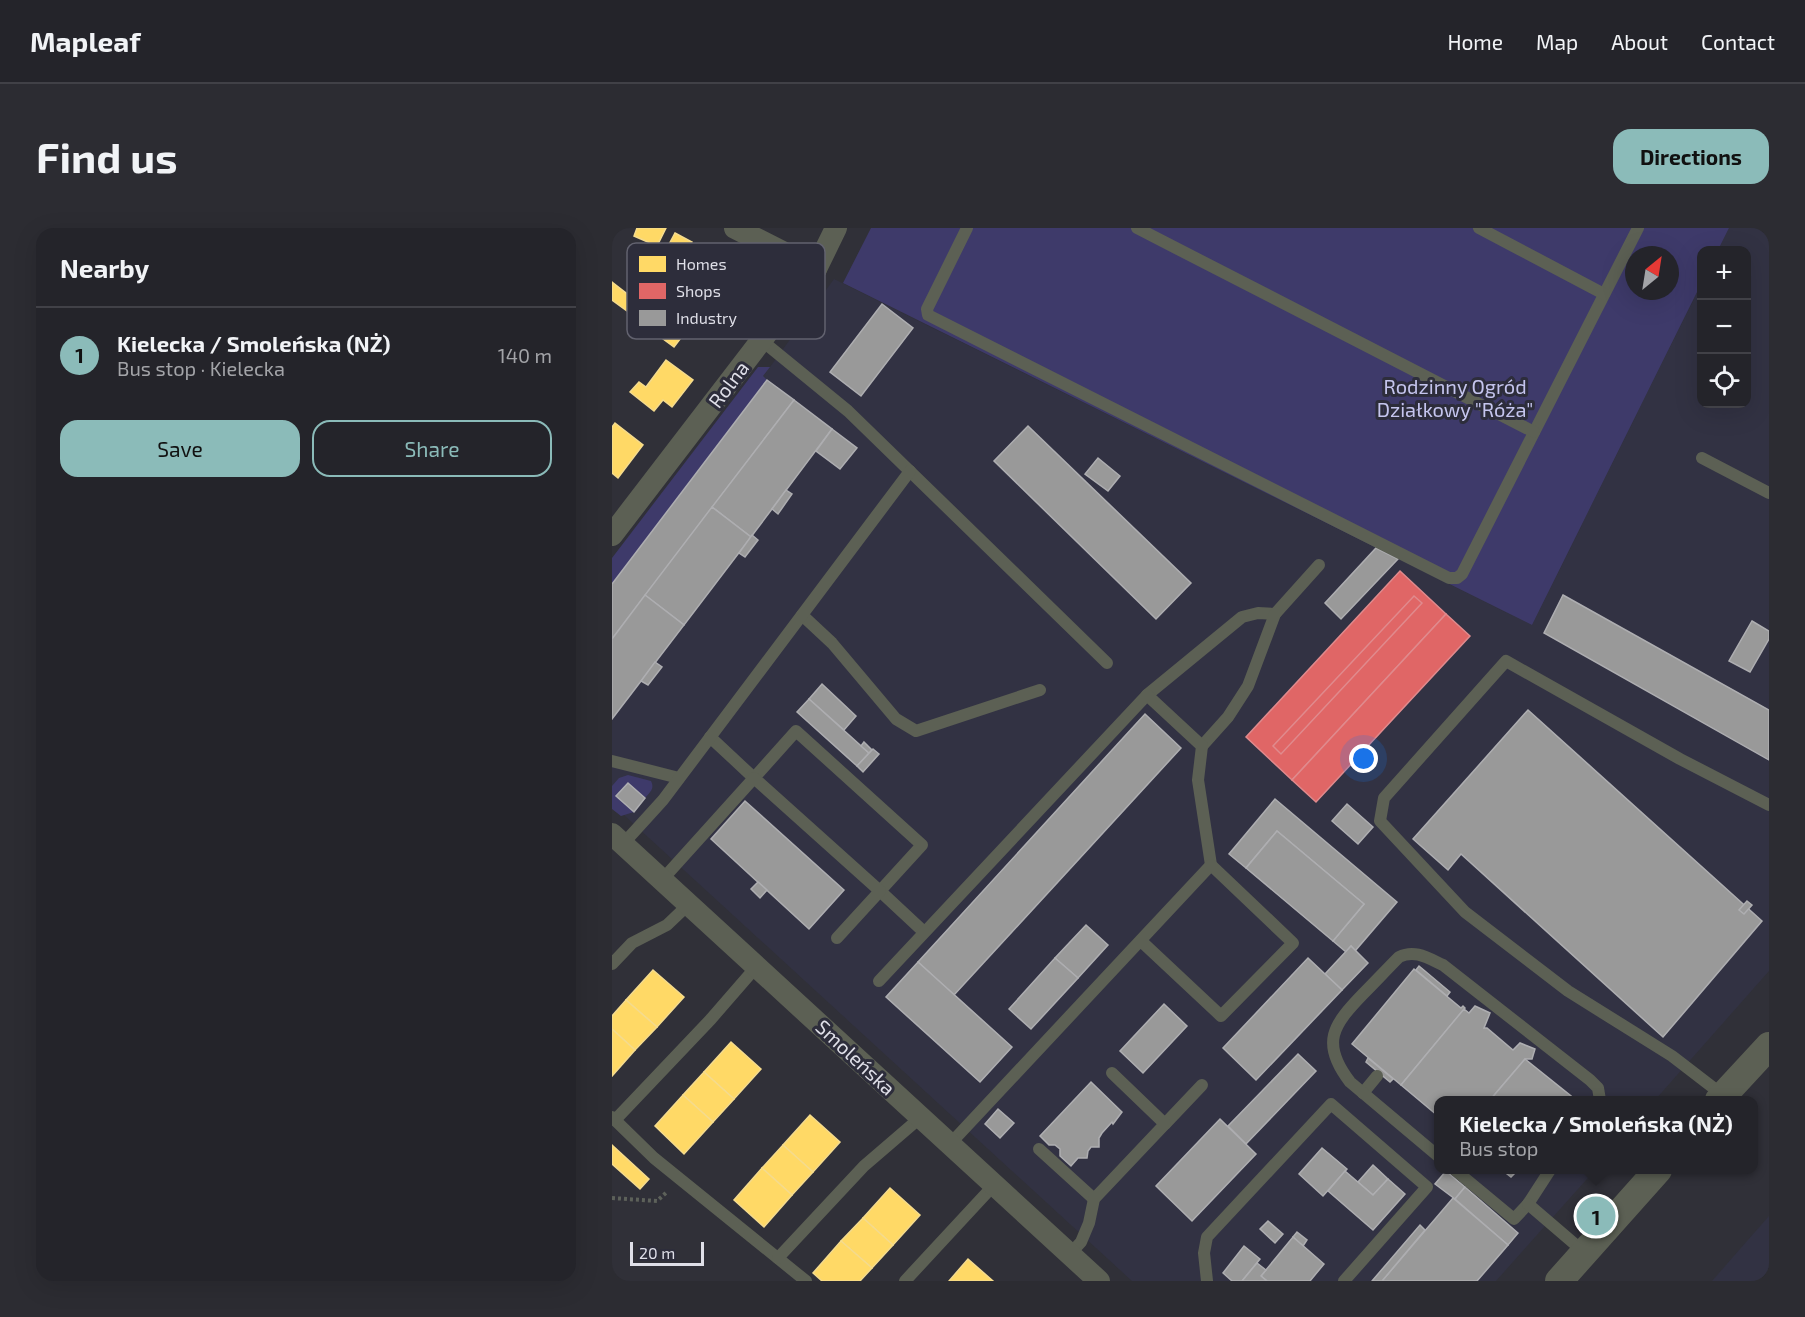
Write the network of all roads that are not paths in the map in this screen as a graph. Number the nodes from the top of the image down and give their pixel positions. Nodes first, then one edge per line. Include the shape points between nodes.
1 (735, 228) edge
2 (836, 228) edge
3 (967, 228) edge
4 (1137, 228) edge
5 (1479, 228) edge
6 (1638, 228) edge
7 (765, 243) edge
8 (825, 251) edge
9 (1604, 294) junction
10 (761, 340) joint
11 (1534, 432) junction
12 (1702, 458) dead end
13 (910, 471) junction
14 (1769, 493) edge
15 (612, 535) edge
16 (1319, 566) dead end
17 (1275, 614) junction
18 (802, 615) junction
19 (1107, 663) dead end
20 (1040, 690) dead end
21 (1148, 695) junction
22 (710, 737) junction
23 (1202, 746) junction
24 (612, 761) edge
25 (679, 778) junction
26 (754, 778) junction
27 (1769, 805) edge
28 (617, 839) edge
29 (1211, 865) junction
30 (662, 880) junction
31 (880, 891) junction
32 (689, 904) junction
33 (924, 932) junction
34 (837, 938) dead end
35 (1141, 941) junction
36 (612, 964) edge
37 (758, 966) junction
38 (879, 981) dead end
39 (1766, 1055) edge
40 (1112, 1073) dead end
41 (1377, 1076) dead end
42 (1202, 1084) dead end
43 (1363, 1093) junction
44 (1599, 1096) edge
45 (1719, 1096) edge
46 (1723, 1096) edge
47 (921, 1117) junction
48 (613, 1118) edge
49 (1165, 1124) junction
50 (950, 1144) junction
51 (1039, 1149) dead end
52 (1434, 1153) edge
53 (1460, 1174) edge
54 (1547, 1174) edge
55 (1654, 1174) edge
56 (994, 1185) junction
57 (1094, 1199) junction
58 (1528, 1204) junction
59 (1584, 1252) junction
60 (1070, 1254) junction
61 (778, 1258) junction
62 (806, 1281) edge
63 (905, 1281) edge
64 (1099, 1281) edge
65 (1207, 1281) edge
66 (1344, 1281) edge
67 (1559, 1281) edge

1 - 7 street
2 - 8 street, Rolna
3 - 11 lane via 927,309 928,315 1449,578 1462,574
4 - 11 lane
5 - 9 lane
6 - 9 lane
9 - 11 lane
10 - 13 lane via 848,411
10 - 15 street, Rolna
12 - 14 lane
13 - 18 lane
13 - 19 lane
16 - 17 lane
17 - 21 lane via 1242,617
17 - 23 lane via 1248,686
18 - 20 lane via 896,719 916,731
18 - 22 lane
21 - 23 lane
21 - 33 lane
22 - 25 lane
22 - 26 lane
23 - 29 lane via 1198,780
24 - 25 lane
25 - 28 lane via 663,800
26 - 30 lane
26 - 31 lane
26 - 31 lane via 796,731 813,746 922,845
27 - 45 lane via 1506,661 1384,798 1380,821 1465,912 1569,991 1672,1056
28 - 30 street, Smoleńska
29 - 35 lane
29 - 35 lane via 1293,943 1221,1016
30 - 32 street, Smoleńska
31 - 33 lane
31 - 34 lane
32 - 36 lane via 668,924 632,943
32 - 37 street, Smoleńska
33 - 38 lane
35 - 50 lane
37 - 47 street, Smoleńska
37 - 48 lane via 711,1020
39 - 46 street
40 - 49 lane
41 - 43 lane
42 - 49 lane
43 - 44 lane via 1350,1082 1336,1060 1333,1048 1337,1025 1399,957 1414,953 1443,965 1590,1080
43 - 52 lane
47 - 50 street, Smoleńska
47 - 61 lane via 864,1166
48 - 61 lane via 654,1158
49 - 57 lane
50 - 56 street, Smoleńska
51 - 57 lane
53 - 58 lane via 1514,1219
54 - 58 lane
55 - 59 street
56 - 60 street, Smoleńska
56 - 63 lane
57 - 60 lane via 1081,1242
58 - 59 lane
59 - 67 street
60 - 64 street, Smoleńska
61 - 62 lane
65 - 66 lane via 1207,1237 1331,1104 1427,1187

